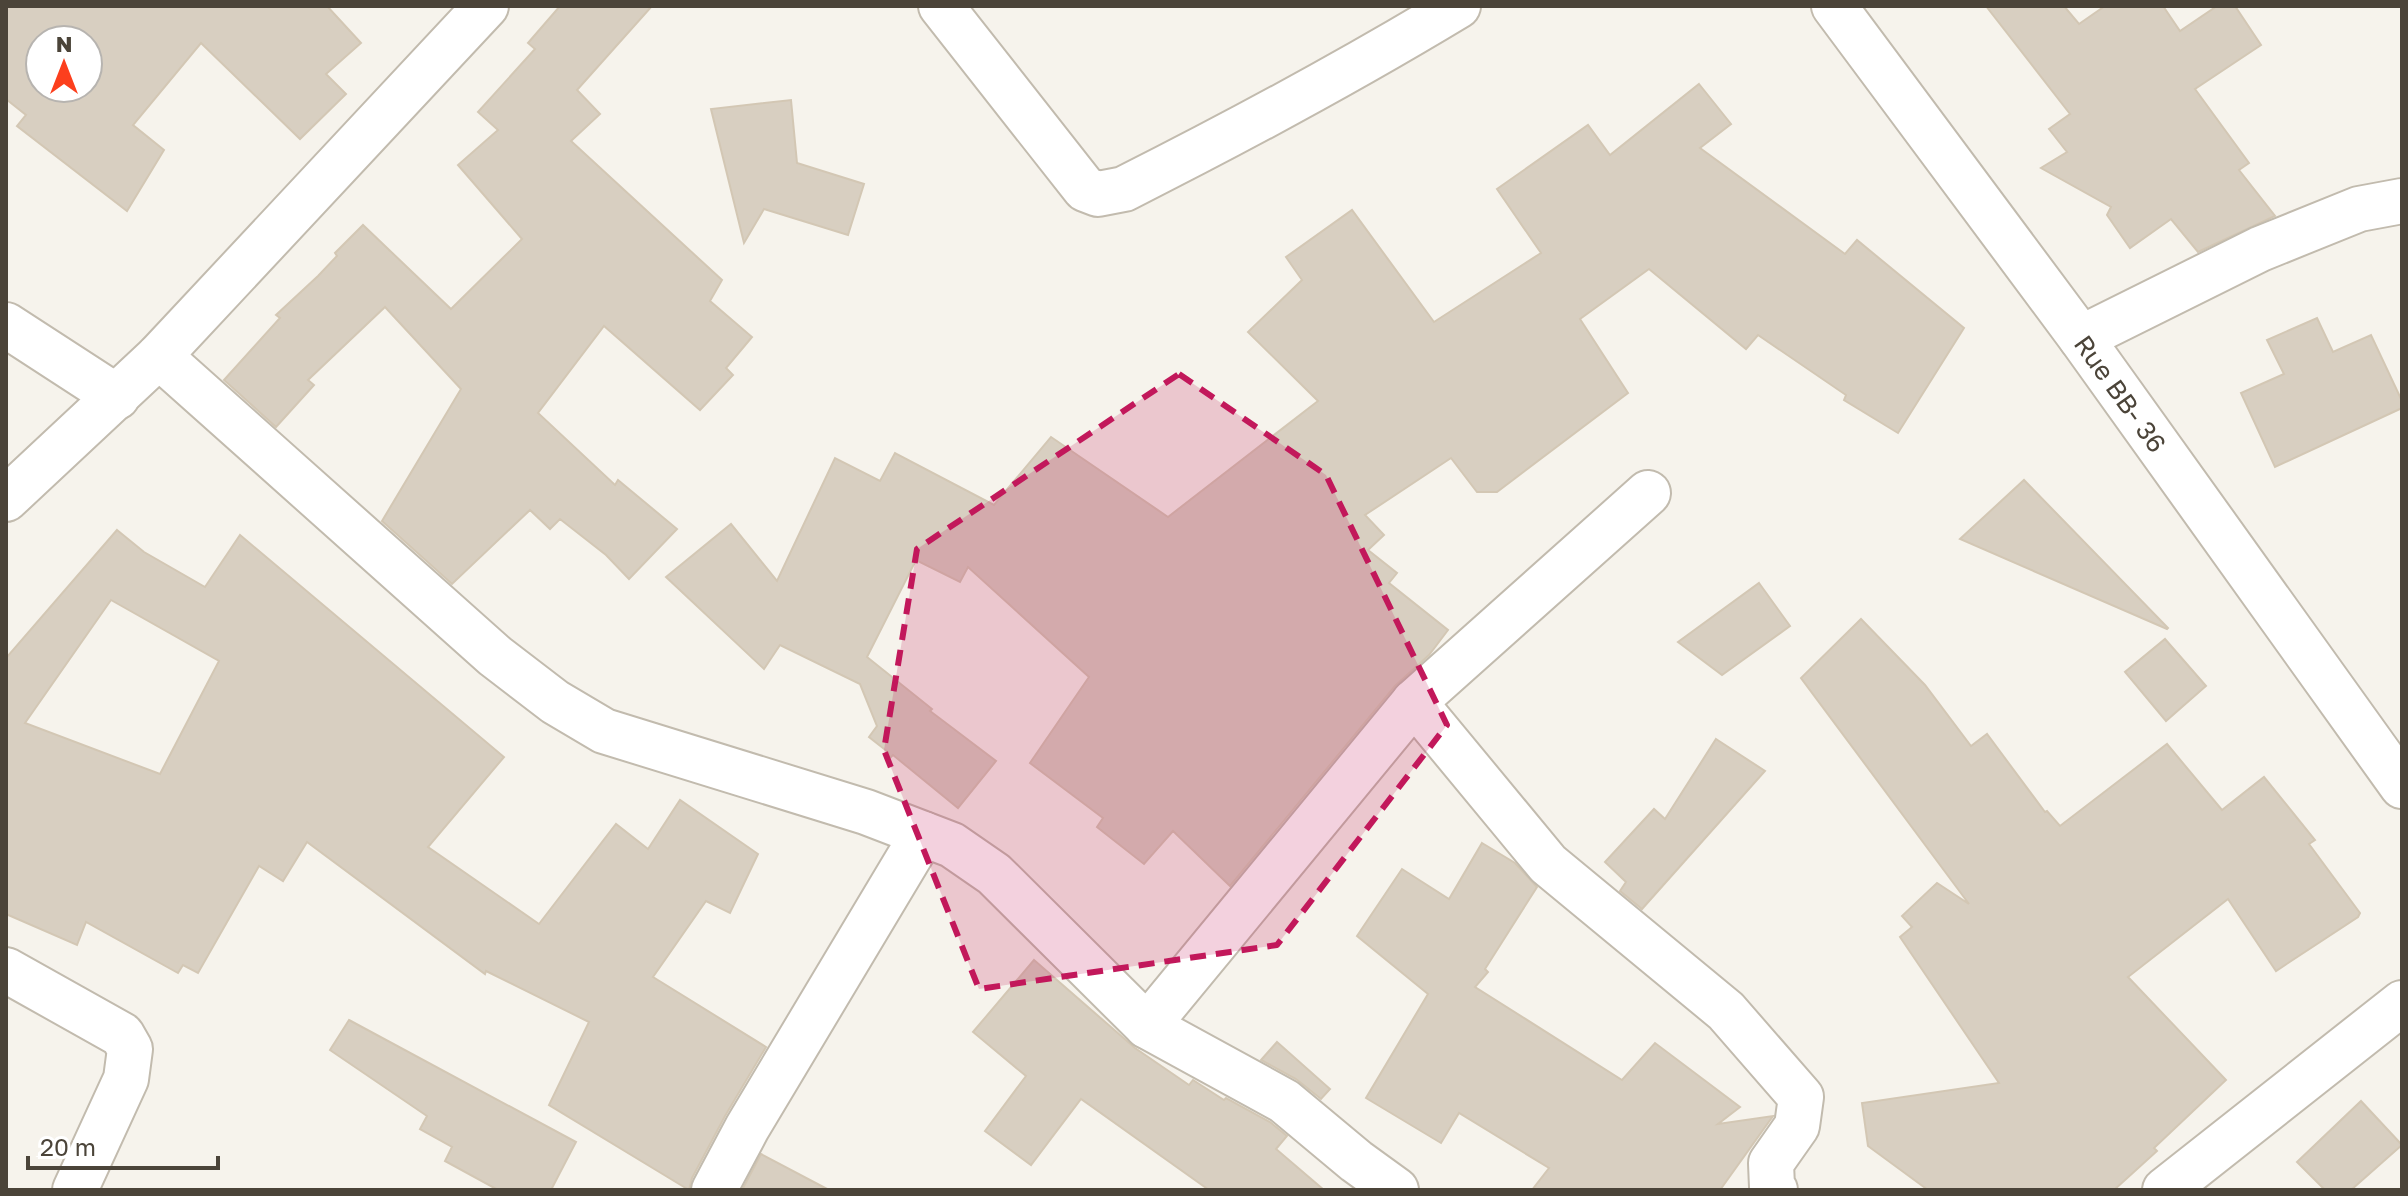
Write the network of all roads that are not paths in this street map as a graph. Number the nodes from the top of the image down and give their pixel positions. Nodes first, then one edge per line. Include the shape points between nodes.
1 (486, 6) edge
2 (941, 6) edge
3 (1458, 6) edge
4 (1834, 6) edge
5 (2402, 201) edge
6 (6, 325) edge
7 (2081, 338) junction
8 (159, 356) junction
9 (117, 397) junction
10 (1648, 493) dead end
11 (6, 499) edge
12 (1414, 702) junction
13 (2402, 786) edge
14 (923, 834) junction
15 (6, 970) edge
16 (2402, 1003) edge
17 (1147, 1026) junction
18 (75, 1190) edge
19 (714, 1190) edge
20 (1396, 1190) edge
21 (1775, 1190) edge
22 (2165, 1190) edge

1 - 8 street
2 - 3 street via 1085,189 1110,194 1265,118
4 - 7 street, Rue BB- 36
5 - 7 street via 2359,209 2260,249
6 - 9 street
7 - 13 street, Rue BB- 36
8 - 9 street
8 - 14 street via 495,656 555,702 604,731
9 - 11 street
10 - 12 street
12 - 17 street
12 - 21 street via 1548,864 1726,1011 1801,1097 1797,1126 1771,1163
14 - 17 street via 952,845 994,874
14 - 19 street
15 - 18 street via 122,1035 130,1049 126,1079
16 - 22 street
17 - 20 street via 1284,1101

